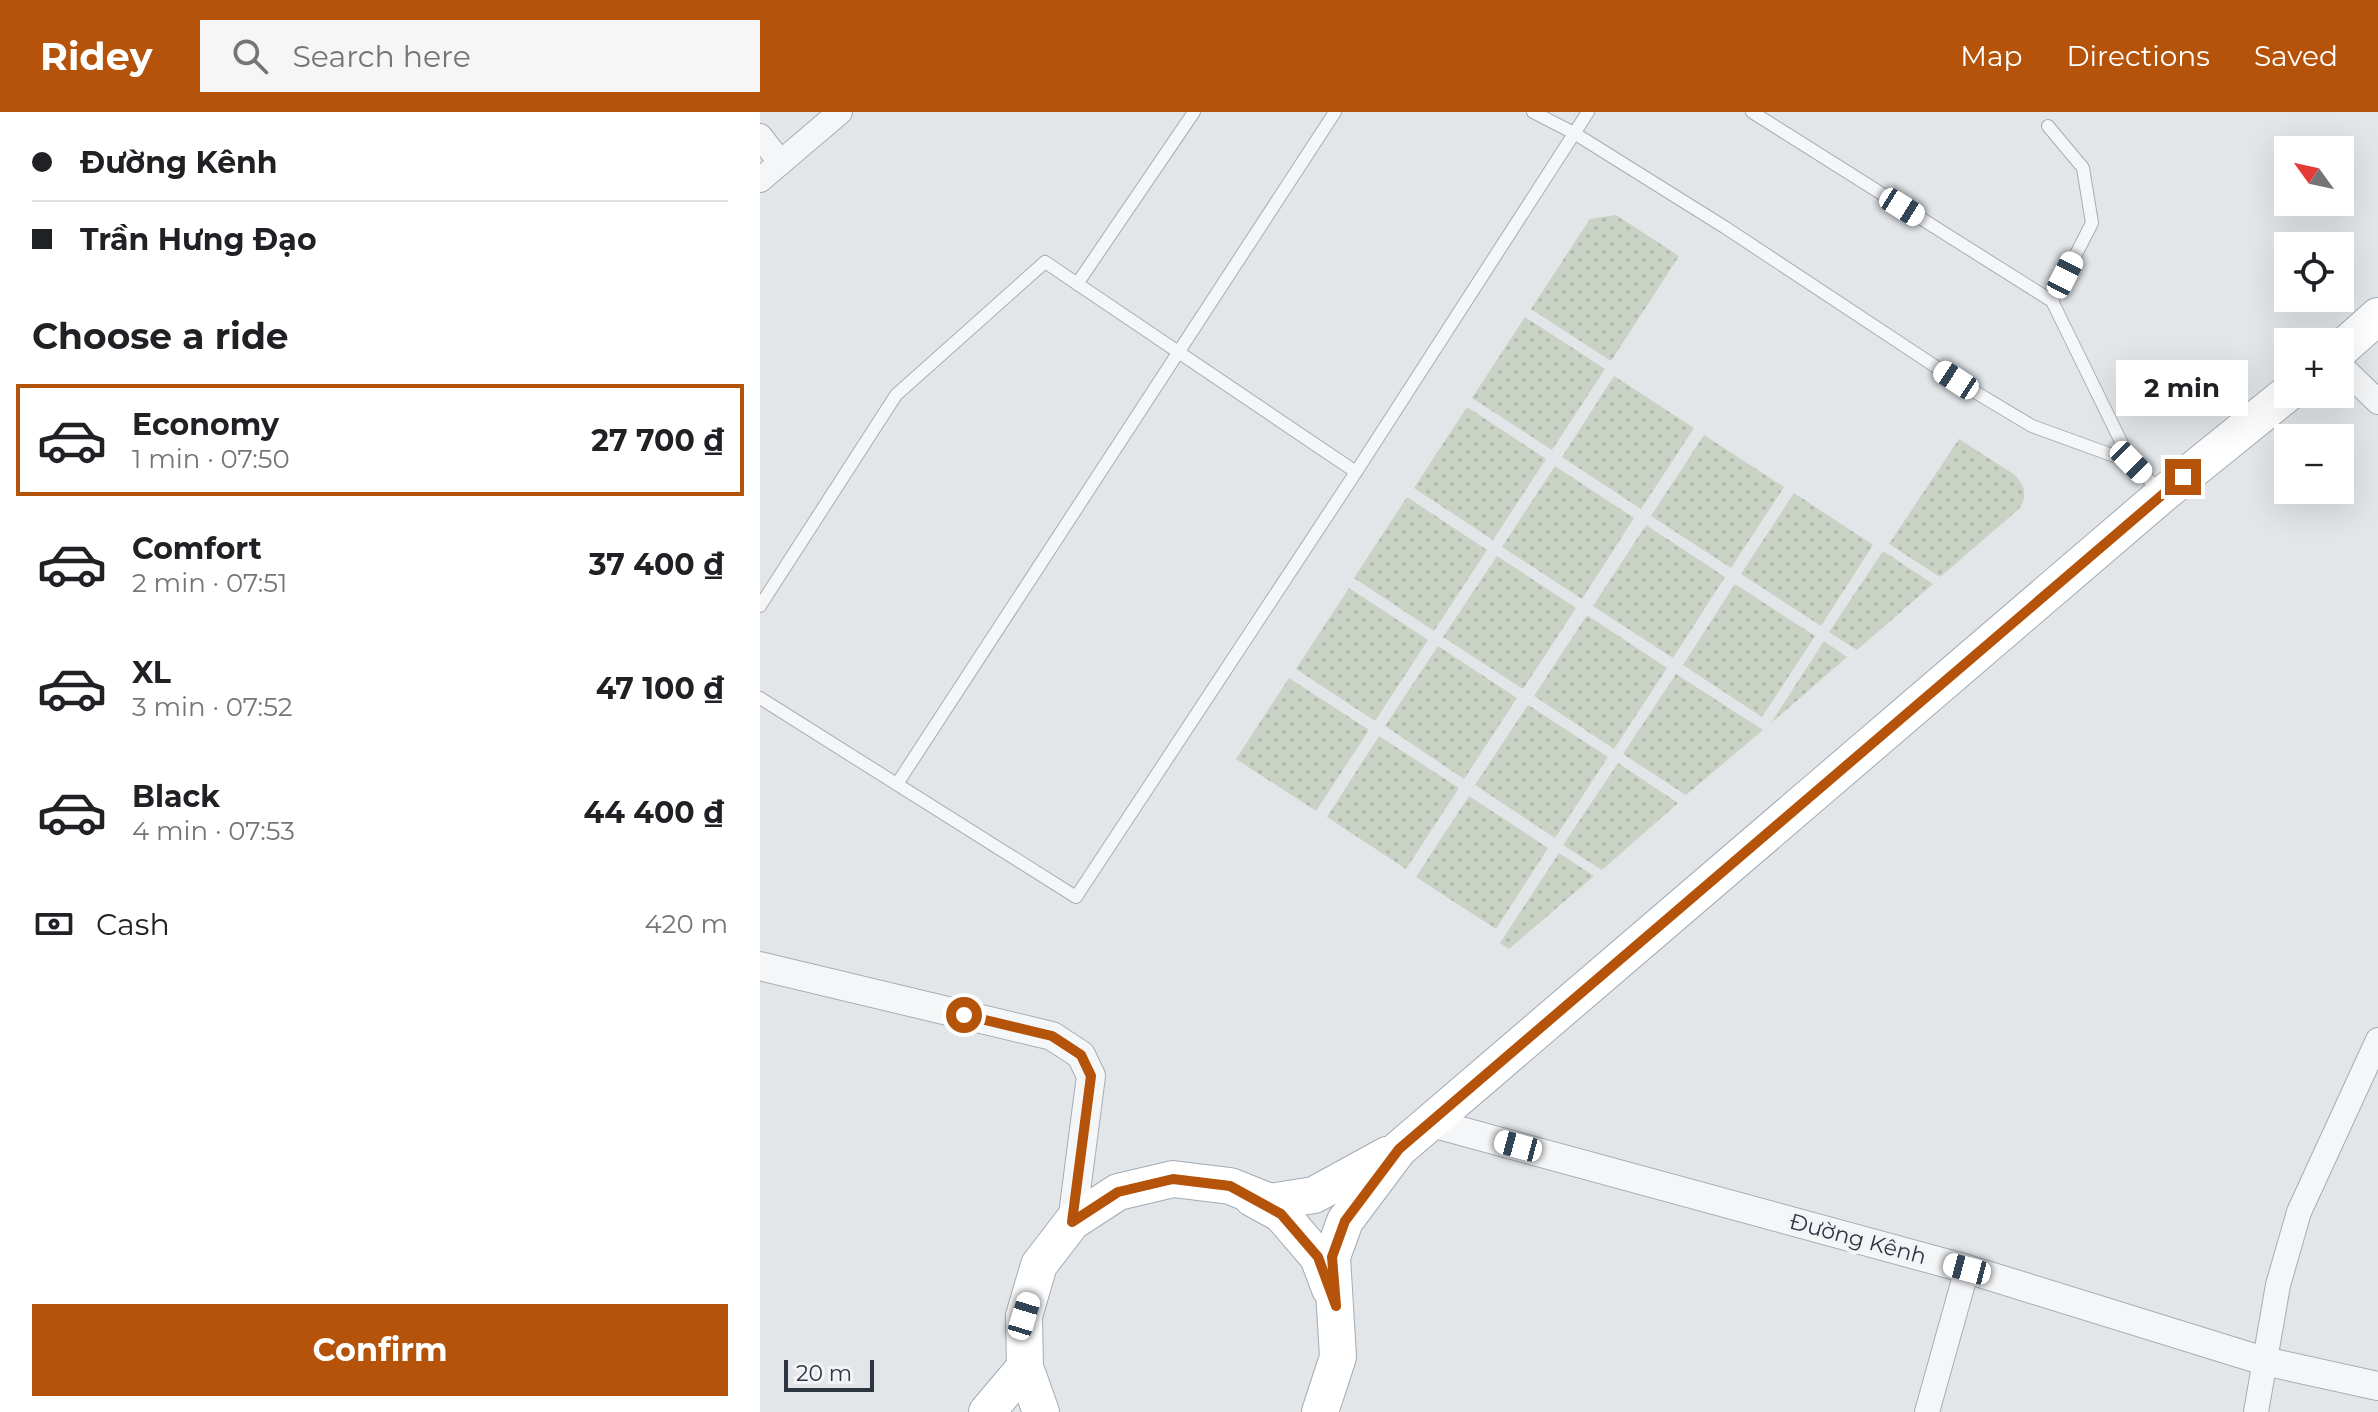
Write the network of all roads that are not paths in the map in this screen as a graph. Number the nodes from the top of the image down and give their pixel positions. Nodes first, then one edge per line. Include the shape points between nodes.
1 (840, 112) edge
2 (1194, 112) edge
3 (1335, 112) edge
4 (1533, 112) edge
5 (1588, 112) edge
6 (1752, 112) edge
7 (2048, 126) dead end
8 (1574, 133) junction
9 (760, 136) edge
10 (780, 162) junction
11 (760, 180) edge
12 (1077, 284) junction
13 (2052, 301) junction
14 (2378, 316) edge
15 (2354, 337) edge
16 (1178, 352) junction
17 (2354, 379) edge
18 (2378, 402) edge
19 (2274, 404) edge
20 (2131, 462) junction
21 (1356, 472) junction
22 (2163, 494) junction
23 (760, 606) edge
24 (760, 698) edge
25 (897, 784) junction
26 (760, 966) edge
27 (2378, 1040) edge
28 (1428, 1122) junction
29 (1399, 1149) junction
30 (1230, 1186) junction
31 (1072, 1222) junction
32 (1967, 1269) junction
33 (1336, 1306) junction
34 (2264, 1361) junction
35 (1025, 1367) junction
36 (2378, 1386) edge
37 (987, 1412) edge
38 (1041, 1412) edge
39 (1320, 1412) edge
40 (1927, 1412) edge
41 (2256, 1412) edge

1 - 10 street
2 - 12 lane
3 - 16 lane
4 - 8 lane
5 - 8 lane
6 - 13 lane
7 - 13 lane via 2083,168 2092,223
8 - 20 lane via 2032,426
8 - 21 lane
9 - 10 street
10 - 11 street
12 - 16 lane
12 - 23 lane via 1045,262 896,395
13 - 20 lane
14 - 15 main road
16 - 21 lane
16 - 25 lane
17 - 18 street
19 - 22 main road
20 - 22 lane
21 - 25 lane via 1076,897
22 - 28 main road
24 - 25 lane
26 - 31 street via 1052,1036 1081,1055 1091,1076
27 - 34 street via 2299,1212
28 - 29 main road
28 - 32 street, Đường Kênh
29 - 30 main road via 1314,1195 1270,1202
29 - 33 main road via 1345,1221 1332,1257
30 - 31 main road via 1173,1179 1118,1192
30 - 33 main road via 1281,1214 1318,1257
31 - 35 main road via 1039,1265 1024,1316
32 - 34 street, Đường Kênh
32 - 40 street
33 - 39 main road via 1338,1357
34 - 36 street, Đường Kênh
34 - 41 street
35 - 37 main road
35 - 38 main road

